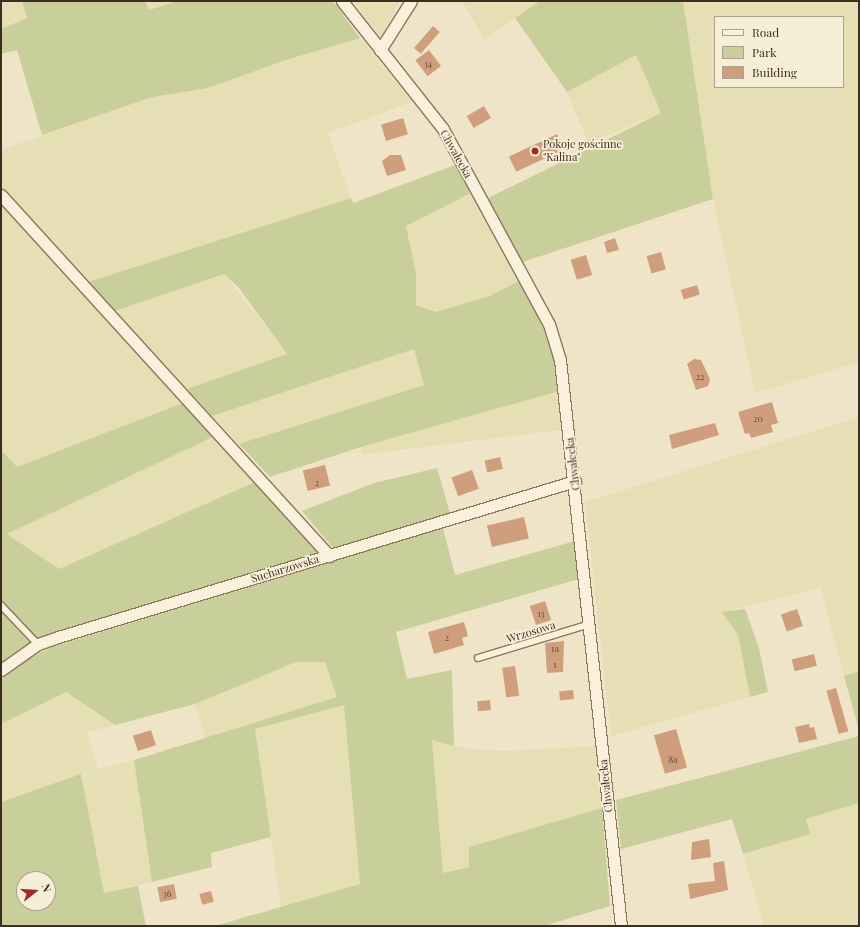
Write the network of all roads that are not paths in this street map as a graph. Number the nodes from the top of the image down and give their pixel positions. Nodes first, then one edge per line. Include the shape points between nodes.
1 (342, 1) edge
2 (411, 1) edge
3 (380, 50) junction
4 (1, 195) edge
5 (575, 481) junction
6 (329, 556) junction
7 (1, 606) edge
8 (590, 624) junction
9 (38, 644) junction
10 (478, 658) dead end
11 (1, 670) edge
12 (621, 926) edge

1 - 3 street, Chwałecka
2 - 3 street
3 - 5 street, Chwałecka via 443,129 549,324 560,360
4 - 6 street
5 - 6 street, Sucharzowska
5 - 8 street, Chwałecka
6 - 9 street, Sucharzowska
7 - 9 lane
8 - 10 lane, Wrzosowa
8 - 12 street, Chwałecka
9 - 11 street, Sucharzowska

